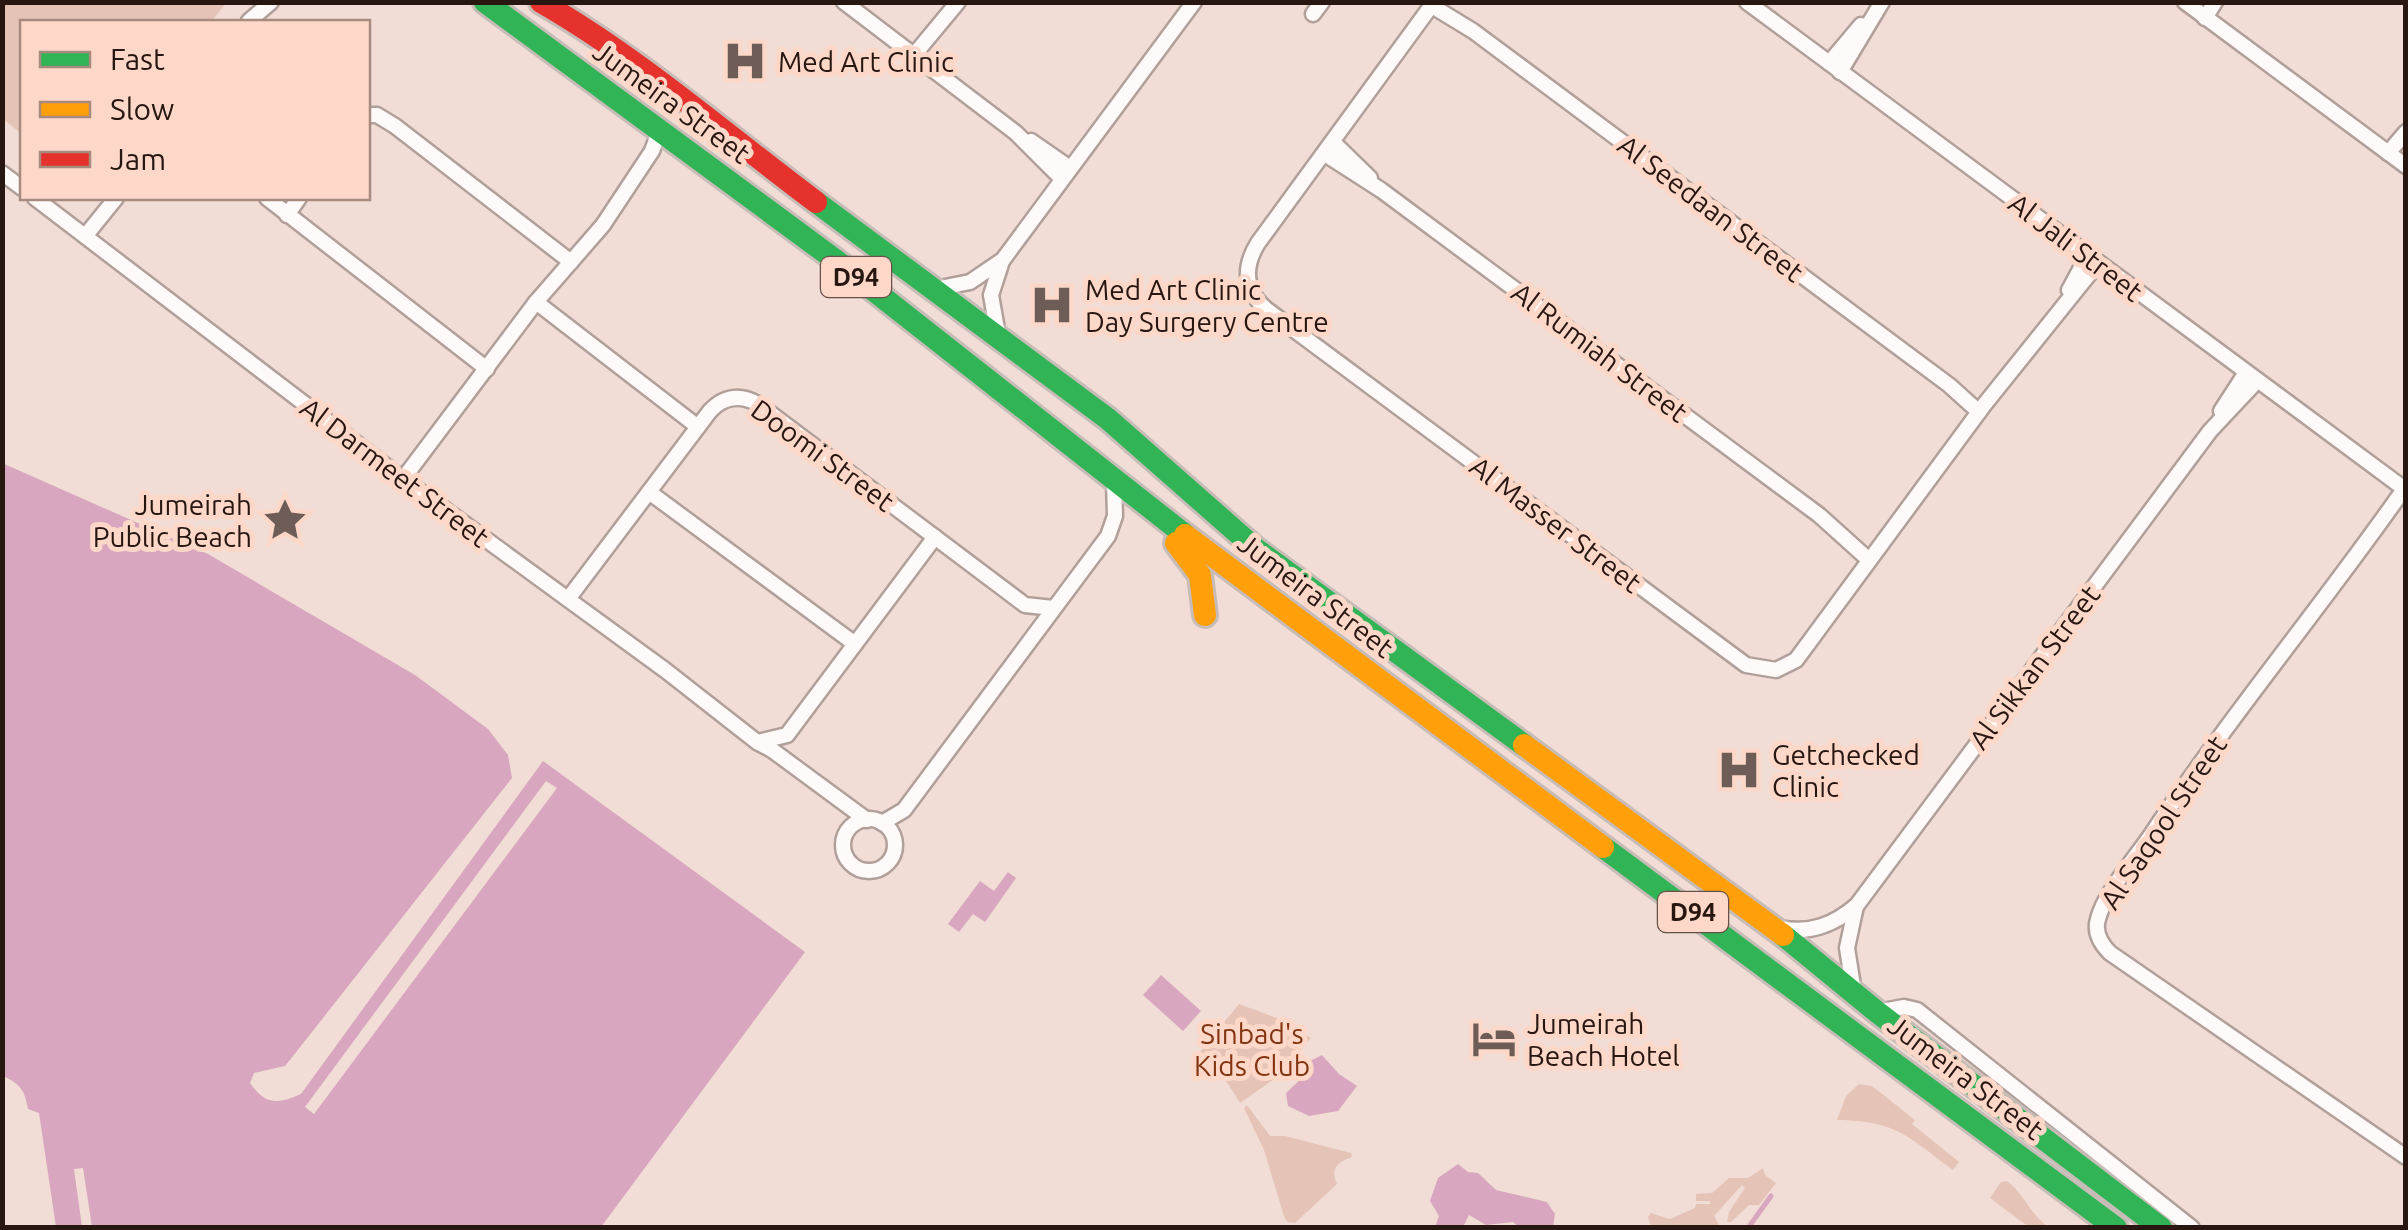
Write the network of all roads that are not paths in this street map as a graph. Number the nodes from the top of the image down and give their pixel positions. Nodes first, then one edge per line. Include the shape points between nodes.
1 (272, 2) edge
2 (485, 2) edge
3 (541, 2) edge
4 (844, 2) edge
5 (1194, 2) edge
6 (1747, 2) edge
7 (2215, 2) edge
8 (1437, 4) edge
9 (1879, 7) edge
10 (953, 8) edge
11 (2197, 8) edge
12 (250, 20) edge
13 (919, 58) junction
14 (1835, 68) junction
15 (370, 115) edge
16 (660, 129) junction
17 (2406, 132) edge
18 (1329, 148) junction
19 (2399, 158) edge
20 (1066, 174) junction
21 (38, 200) edge
22 (114, 200) edge
23 (269, 200) edge
24 (298, 200) edge
25 (287, 215) junction
26 (86, 235) junction
27 (2093, 259) junction
28 (1002, 261) junction
29 (571, 262) junction
30 (934, 289) junction
31 (536, 302) junction
32 (999, 337) junction
33 (488, 369) junction
34 (2250, 378) junction
35 (1981, 409) junction
36 (698, 427) junction
37 (403, 479) junction
38 (1114, 481) junction
39 (650, 492) junction
40 (2405, 494) edge
41 (1138, 500) junction
42 (1229, 528) junction
43 (935, 537) junction
44 (1872, 555) junction
45 (1238, 574) junction
46 (568, 600) junction
47 (1326, 604) junction
48 (1026, 605) junction
49 (1054, 608) junction
50 (1205, 615) dead end
51 (1035, 633) junction
52 (855, 644) junction
53 (788, 735) junction
54 (1461, 739) junction
55 (757, 742) junction
56 (792, 764) junction
57 (1466, 768) dead end
58 (874, 821) junction
59 (847, 832) junction
60 (1857, 905) junction
61 (1770, 925) junction
62 (1854, 993) junction
63 (1878, 1012) junction
64 (2406, 1157) edge
65 (2116, 1228) edge
66 (2161, 1228) edge
67 (2192, 1228) edge

1 - 12 street
2 - 16 main road, Jumeira Street / D94
3 - 30 main road, Jumeira Street / D94 via 629,56
4 - 13 street
5 - 20 street
6 - 14 street, Al Jali Street
7 - 11 street
8 - 18 street, Al Masser Street
8 - 35 street, Al Seedaan Street
9 - 14 street
10 - 13 street
11 - 19 street
13 - 20 street
14 - 27 street, Al Jali Street
15 - 29 street via 395,126
16 - 29 street via 603,225
16 - 38 main road, Jumeira Street / D94
17 - 19 street
18 - 44 street, Al Rumiah Street
18 - 44 street, Al Masser Street via 1250,258 1248,284 1266,309 1746,665 1776,670 1796,660
20 - 28 street
21 - 26 street, Al Darmeet Street
22 - 26 street
23 - 25 street
24 - 25 street
25 - 33 street
26 - 37 street, Al Darmeet Street
27 - 34 street, Al Jali Street
27 - 35 street, Al Masser Street
28 - 30 street via 970,282
28 - 32 street via 990,295
29 - 31 street
30 - 32 main road, Jumeira Street / D94
31 - 33 street
31 - 36 street
32 - 42 main road, Jumeira Street / D94 via 1108,419
33 - 37 street
34 - 40 street, Al Jali Street
34 - 60 street, Al Sikkan Street
35 - 44 street, Al Masser Street
36 - 39 street, Doomi Street
36 - 43 street, Doomi Street via 721,401 751,400
37 - 46 street, Al Darmeet Street
38 - 41 main road, Jumeira Street / D94
38 - 49 street via 1111,530
39 - 46 street, Doomi Street
39 - 52 street
40 - 64 street, Al Saqool Street via 2168,810 2101,910 2097,932 2116,958
41 - 42 main road via 1167,506 1211,536
41 - 45 main road, Jumeira Street / D94
41 - 50 main road via 1202,571
42 - 47 main road, Jumeira Street / D94
43 - 48 street, Doomi Street
43 - 52 street
45 - 47 main road via 1255,567 1298,597
45 - 54 main road, Jumeira Street / D94
46 - 55 street, Al Darmeet Street
47 - 61 main road, Jumeira Street / D94
48 - 49 street
48 - 51 street
49 - 51 street
51 - 58 street via 904,810
52 - 53 street
53 - 55 street
53 - 56 street
54 - 57 main road
54 - 65 main road, Jumeira Street / D94
55 - 56 street, Al Darmeet Street
55 - 59 street, Al Darmeet Street via 833,806
56 - 58 street, Al Darmeet Street
58 - 59 street
58 - 59 street, Al Darmeet Street via 892,834 895,849 875,871 846,858
60 - 61 street, Al Sikkan Street via 1816,928
60 - 62 street, Al Sikkan Street via 1847,948
61 - 62 main road, Jumeira Street / D94
62 - 63 main road, Jumeira Street / D94
63 - 66 main road, Jumeira Street / D94
63 - 67 street via 1916,1010

